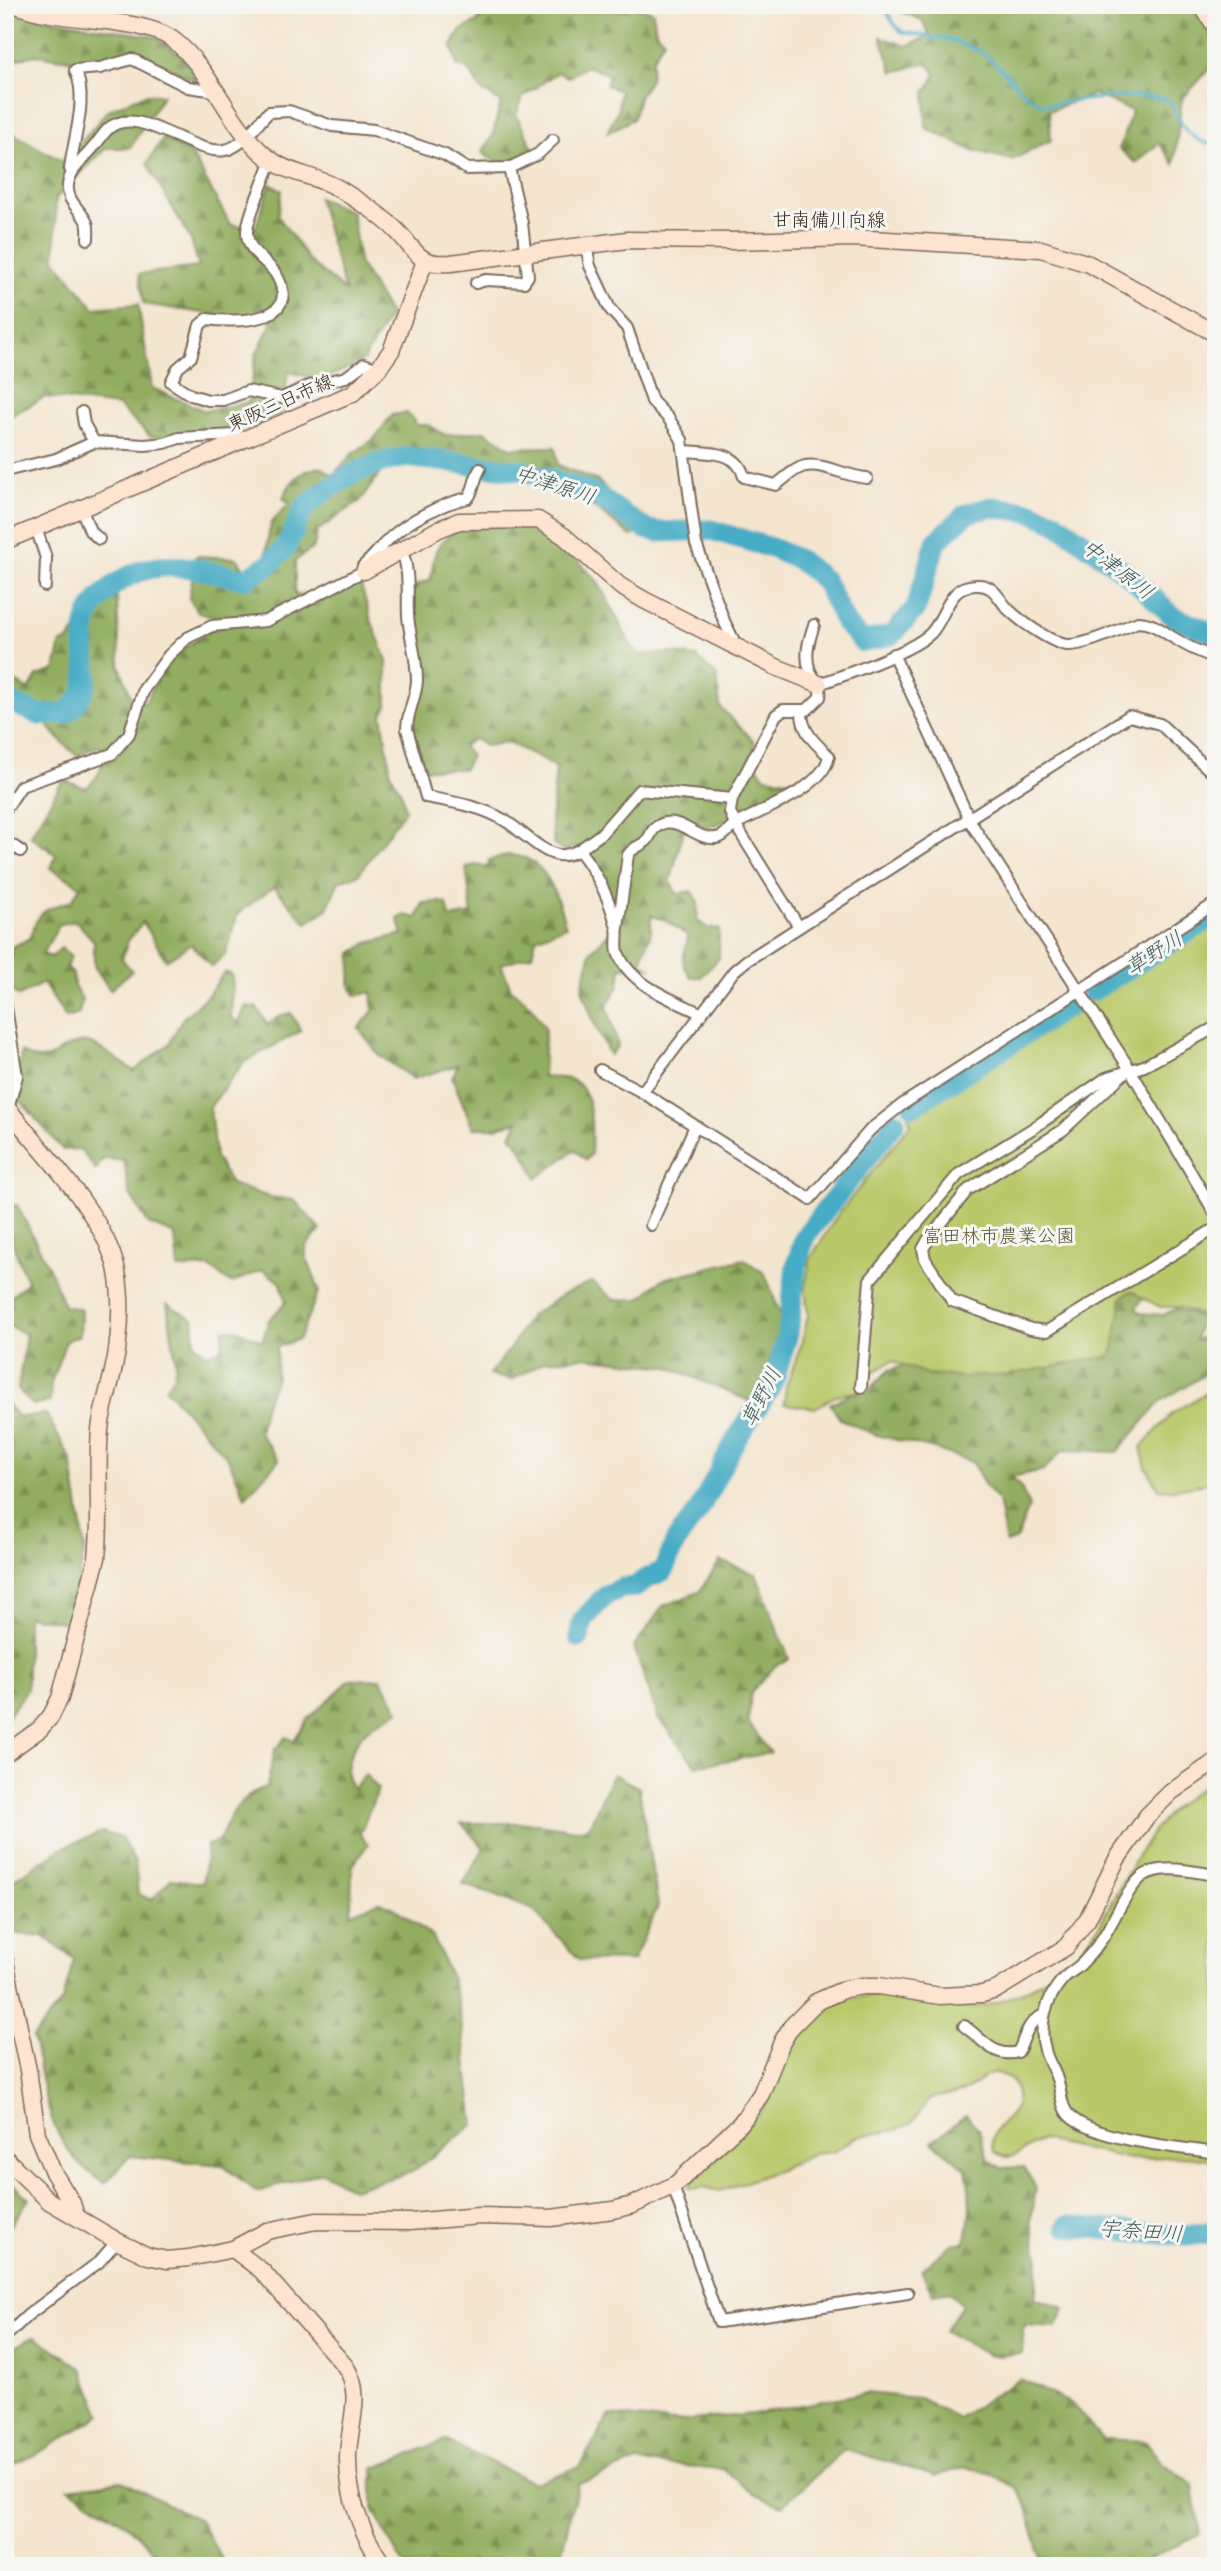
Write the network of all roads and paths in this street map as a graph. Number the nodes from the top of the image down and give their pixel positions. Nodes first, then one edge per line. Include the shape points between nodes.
1 (17, 5) edge
2 (1201, 5) edge
3 (1216, 27) edge
4 (216, 91) junction
5 (246, 136) junction
6 (554, 140) dead end
7 (271, 162) junction
8 (509, 168) junction
9 (74, 171) junction
10 (88, 239) dead end
11 (586, 244) junction
12 (526, 253) junction
13 (425, 261) junction
14 (475, 283) dead end
15 (1216, 334) edge
16 (378, 369) junction
17 (82, 412) dead end
18 (94, 442) junction
19 (242, 442) junction
20 (685, 451) junction
21 (480, 469) dead end
22 (5, 471) edge
23 (867, 478) dead end
24 (82, 510) junction
25 (36, 528) junction
26 (99, 540) dead end
27 (5, 541) edge
28 (402, 552) junction
29 (364, 571) junction
30 (45, 586) dead end
31 (814, 625) dead end
32 (731, 644) junction
33 (893, 654) junction
34 (1216, 658) edge
35 (819, 684) junction
36 (802, 710) junction
37 (1216, 776) edge
38 (732, 799) junction
39 (5, 810) edge
40 (969, 818) junction
41 (735, 824) junction
42 (5, 841) edge
43 (579, 850) junction
44 (21, 851) dead end
45 (1216, 903) edge
46 (799, 927) junction
47 (618, 930) junction
48 (1080, 990) junction
49 (5, 1001) edge
50 (702, 1014) junction
51 (1216, 1027) edge
52 (600, 1070) dead end
53 (1127, 1073) junction
54 (642, 1092) junction
55 (7, 1107) edge
56 (694, 1128) junction
57 (1216, 1215) edge
58 (651, 1225) dead end
59 (1216, 1228) edge
60 (861, 1387) dead end
61 (5, 1754) edge
62 (1216, 1761) edge
63 (1216, 1875) edge
64 (5, 1961) edge
65 (1044, 2015) junction
66 (964, 2026) dead end
67 (1216, 2153) edge
68 (5, 2158) edge
69 (673, 2186) junction
70 (76, 2216) junction
71 (117, 2241) junction
72 (233, 2249) junction
73 (908, 2293) dead end
74 (5, 2337) edge
75 (384, 2566) edge

1 - 4 street via 46,15 141,27 169,37 190,54
2 - 3 street
4 - 5 street
4 - 9 street via 188,87 132,59 75,70 80,93 71,152 70,170
5 - 7 street
5 - 8 street via 269,112 289,111 332,126 374,130 445,155 467,169
5 - 9 street via 229,150 211,151 152,126 120,123 109,127
6 - 8 street via 538,155
7 - 13 street via 356,199 397,230
7 - 16 street via 246,230 249,245 276,274 282,290 279,304 269,315 245,322 207,319 200,325 191,357 178,368 172,382 208,400 248,391 282,398 346,377 364,364
8 - 12 street
9 - 10 street via 67,185 88,225
11 - 12 street, 甘南備川向線
11 - 15 street, 甘南備川向線 via 839,238 1041,250 1089,264
11 - 20 street via 590,266 610,309 627,328 652,401 675,428
12 - 13 street, 甘南備川向線 via 437,265
12 - 14 street via 528,276 524,282 486,279
13 - 16 street, 東阪三日市線 via 391,351
16 - 19 street, 東阪三日市線 via 353,393
17 - 18 street
18 - 19 street via 166,443 236,435
18 - 22 street via 56,460
19 - 24 street, 東阪三日市線
20 - 23 street via 724,454 736,460 744,477 763,484 776,485 803,466
20 - 32 street via 696,544 733,639
21 - 29 street via 468,498 438,507 396,533 363,566
24 - 25 street, 東阪三日市線
24 - 26 street
25 - 27 street, 東阪三日市線
25 - 30 street via 46,558
28 - 29 street
28 - 32 street via 459,521 538,520 564,536 620,586
28 - 43 street via 417,673 407,729 426,797 468,805 503,820 549,852 570,855
29 - 39 street via 266,621 212,626 187,638 144,688 129,734 112,754 21,786
31 - 35 street via 808,662
32 - 35 street
33 - 34 street via 929,635 953,595 974,585 998,593 1016,616 1065,645 1138,622 1157,626
33 - 35 street
33 - 40 street
35 - 36 street via 816,704
36 - 38 street via 783,709 776,715
36 - 41 street via 804,728 829,756 827,764 811,784
37 - 40 street via 1160,724 1129,716
38 - 41 street via 730,812
38 - 43 street via 639,790 601,834
40 - 46 street
40 - 48 street
41 - 46 street
41 - 47 street via 716,838 675,822 654,829 648,841 631,850
42 - 44 street
43 - 47 street via 600,881
45 - 48 street
46 - 50 street via 734,971
47 - 50 street via 618,954 633,976
48 - 53 street
48 - 56 street via 882,1121 810,1199
49 - 55 street via 17,1076
50 - 54 street
51 - 53 street
52 - 54 street
53 - 57 street
53 - 59 street via 1063,1130 968,1190 928,1240 923,1249 925,1259 951,1301 1047,1331
53 - 60 street via 1106,1078 959,1174 928,1210 870,1280
54 - 56 street
55 - 61 street via 104,1237 116,1269 120,1323 100,1434 97,1558 69,1671 51,1716
56 - 58 street
62 - 69 street via 1160,1802 1116,1859 1078,1934 1049,1959 982,1994 940,1996 862,1986 816,2002 791,2027 761,2094 741,2123
63 - 65 street via 1158,1870 1143,1876 1092,1954 1063,1979
64 - 70 street via 37,2134
65 - 66 street via 1034,2019 1018,2052 1010,2054 992,2050
65 - 67 street via 1045,2050 1068,2115 1118,2137
68 - 70 street via 39,2194
69 - 72 street via 633,2205 551,2218 316,2221 267,2231
69 - 73 street via 719,2322
70 - 71 street
71 - 72 street via 167,2260
71 - 74 street via 99,2262
72 - 75 street via 269,2278 355,2382 349,2471 360,2525

